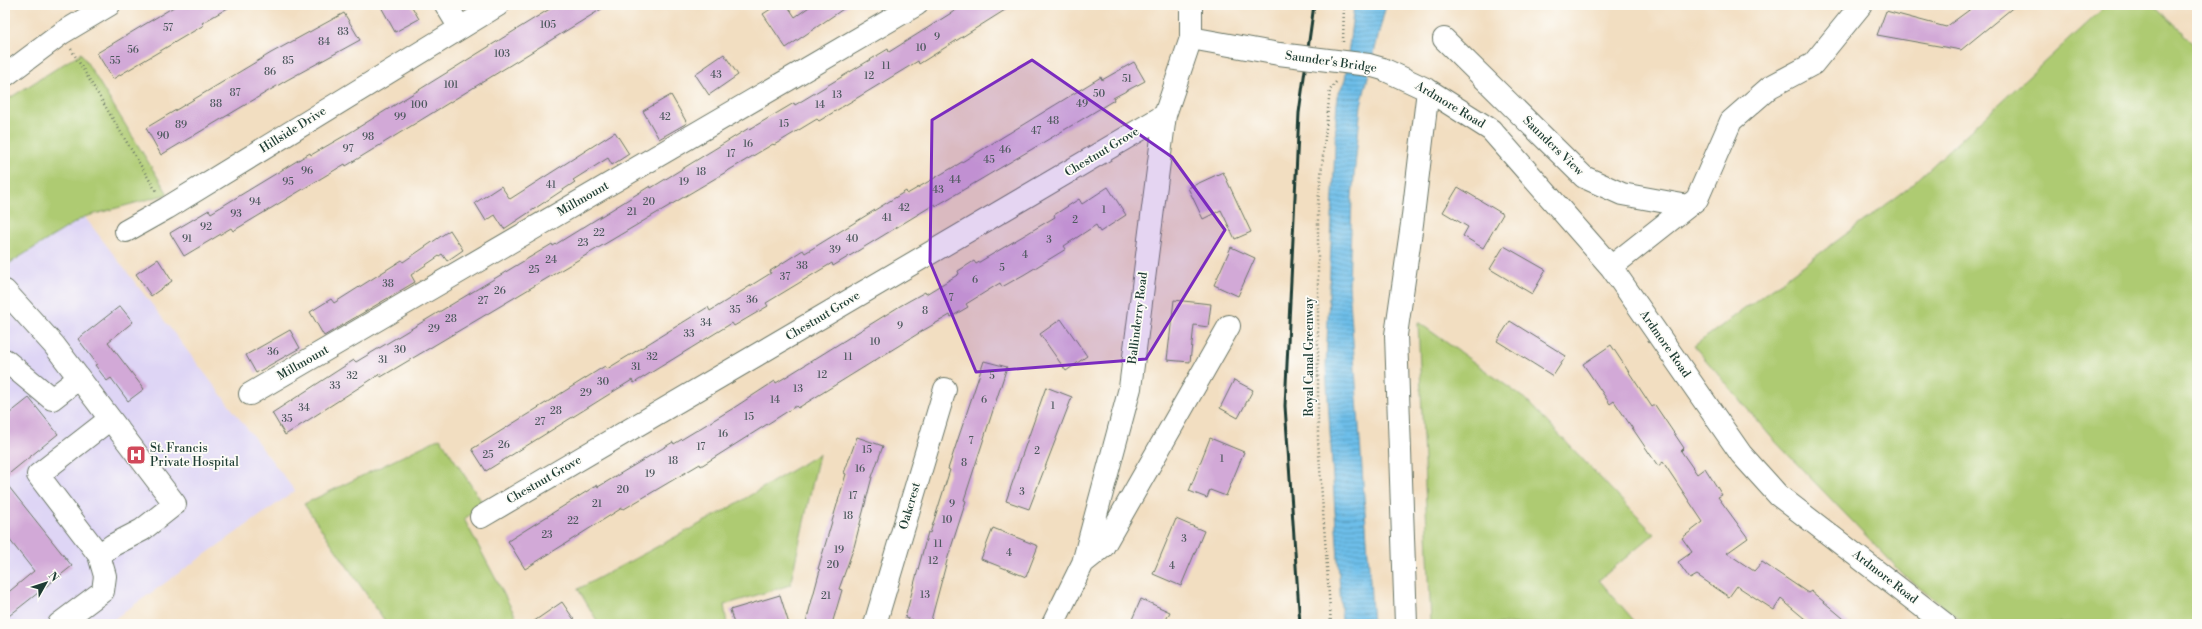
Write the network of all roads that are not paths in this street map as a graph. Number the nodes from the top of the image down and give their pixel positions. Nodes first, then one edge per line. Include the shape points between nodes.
1 (110, 5) edge
2 (446, 5) edge
3 (498, 5) edge
4 (916, 5) edge
5 (1191, 5) edge
6 (1861, 5) edge
7 (460, 28) junction
8 (1191, 38) junction
9 (1444, 39) dead end
10 (1383, 69) joint
11 (6, 75) dead end
12 (1428, 90) junction
13 (1165, 114) junction
14 (1688, 206) junction
15 (126, 231) dead end
16 (1611, 267) junction
17 (5, 291) edge
18 (1228, 326) dead end
19 (5, 360) edge
20 (79, 378) junction
21 (945, 389) dead end
22 (250, 394) dead end
23 (110, 419) junction
24 (481, 517) dead end
25 (99, 555) junction
26 (1083, 563) junction
27 (59, 624) edge
28 (875, 624) edge
29 (1053, 624) edge
30 (1406, 624) edge
31 (1946, 624) edge

1 - 11 street via 62,33
2 - 7 street
3 - 7 street, Hillside Drive
4 - 22 street, Millmount
5 - 8 street, Ballinderry Road
6 - 14 street via 1813,64 1770,87 1731,121 1697,199
7 - 15 street, Hillside Drive
8 - 10 street, Saunder's Bridge, bridge
8 - 13 street, Ballinderry Road
9 - 14 street, Saunders View via 1584,177 1622,194
10 - 12 street, Ardmore Road
12 - 16 street, Ardmore Road via 1491,130
12 - 30 street via 1396,335
13 - 24 street, Chestnut Grove
13 - 26 street, Ballinderry Road via 1130,388
14 - 16 street
16 - 31 street, Ardmore Road via 1741,454 1778,495
17 - 20 street via 54,345
18 - 26 street via 1103,546
19 - 20 street via 52,399
20 - 23 street
21 - 28 street, Oakcrest
23 - 25 street via 38,475
23 - 25 street via 175,504 142,530 112,545
25 - 27 street via 105,576 103,591
26 - 29 street, Ballinderry Road

